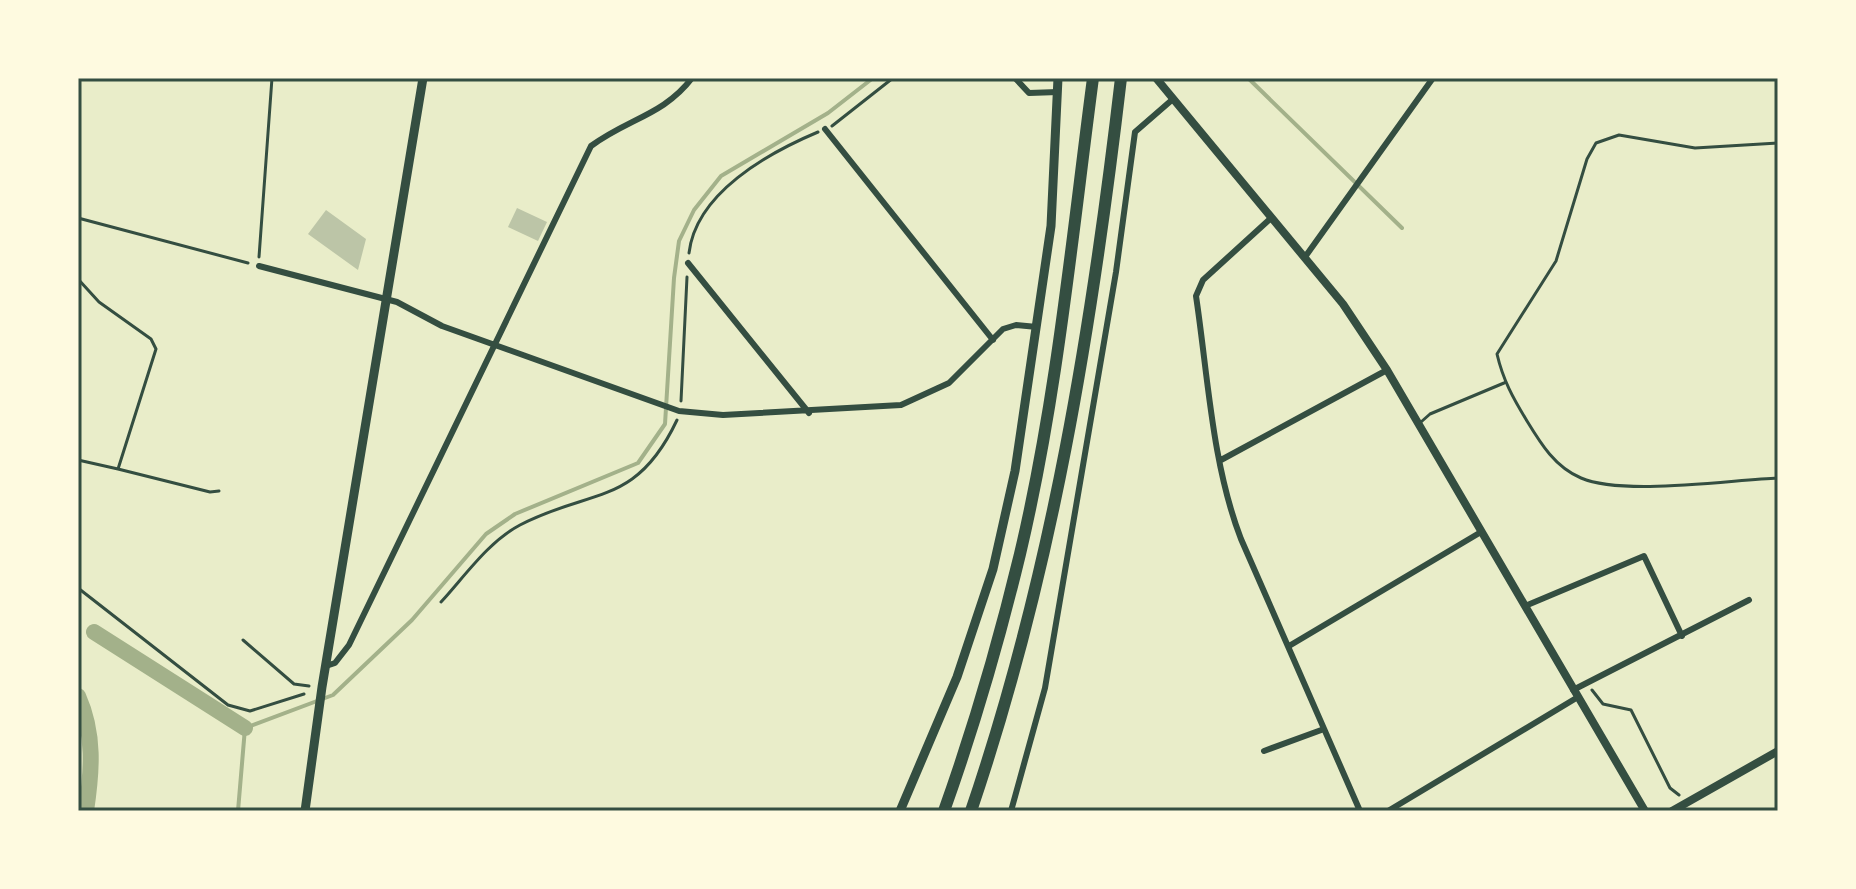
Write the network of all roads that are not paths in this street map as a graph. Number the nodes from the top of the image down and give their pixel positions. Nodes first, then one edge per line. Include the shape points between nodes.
1 (423, 78) edge
2 (692, 78) edge
3 (1015, 78) edge
4 (1058, 78) edge
5 (1093, 78) edge
6 (1121, 78) edge
7 (1156, 78) edge
8 (1433, 78) edge
9 (1058, 92) junction
10 (1173, 99) junction
11 (825, 129) road end
12 (1778, 143) edge
13 (1270, 219) junction
14 (1305, 257) junction
15 (688, 263) road end
16 (259, 266) road end
17 (385, 299) junction
18 (1037, 327) junction
19 (993, 340) junction
20 (495, 344) junction
21 (1387, 370) junction
22 (1504, 383) junction
23 (809, 413) junction
24 (1419, 425) junction
25 (1221, 460) junction
26 (1778, 478) edge
27 (1481, 532) junction
28 (1749, 600) dead end
29 (1525, 606) junction
30 (1682, 636) junction
31 (1289, 646) junction
32 (326, 666) junction
33 (1575, 694) junction
34 (1324, 729) junction
35 (1264, 751) dead end
36 (1778, 751) edge
37 (305, 811) edge
38 (900, 811) edge
39 (944, 811) edge
40 (971, 811) edge
41 (1011, 811) edge
42 (1360, 811) edge
43 (1388, 811) edge
44 (1645, 811) edge
45 (1672, 811) edge

1 - 17 main road
2 - 20 street via 667,106 591,146
3 - 9 street via 1029,93
4 - 9 main road
5 - 39 highway via 1067,291 1020,553
6 - 40 highway via 1094,295 1044,558
7 - 10 street
8 - 14 street
9 - 18 main road via 1051,226
10 - 13 street
10 - 41 street via 1135,132 1045,688
11 - 19 street
12 - 22 lane via 1695,148 1619,135 1596,143 1556,261 1497,354
13 - 14 street
13 - 25 street via 1203,280 1196,296
14 - 21 street
15 - 23 street
16 - 17 street
17 - 20 street
17 - 32 main road
18 - 19 street via 1008,327
18 - 38 main road via 1015,471 993,569 957,677
19 - 23 street via 949,383 920,400
20 - 23 street via 680,411
20 - 32 street via 349,645
21 - 24 street
21 - 25 street
22 - 24 lane via 1430,414
22 - 26 lane via 1545,450 1580,478 1634,485
24 - 27 street
25 - 31 street via 1229,510
27 - 29 street
27 - 31 street
28 - 30 street
29 - 30 street via 1644,556
29 - 33 street
30 - 33 street
31 - 34 street
32 - 37 main road
33 - 43 street
33 - 44 street
34 - 35 street
34 - 42 street
36 - 45 street

